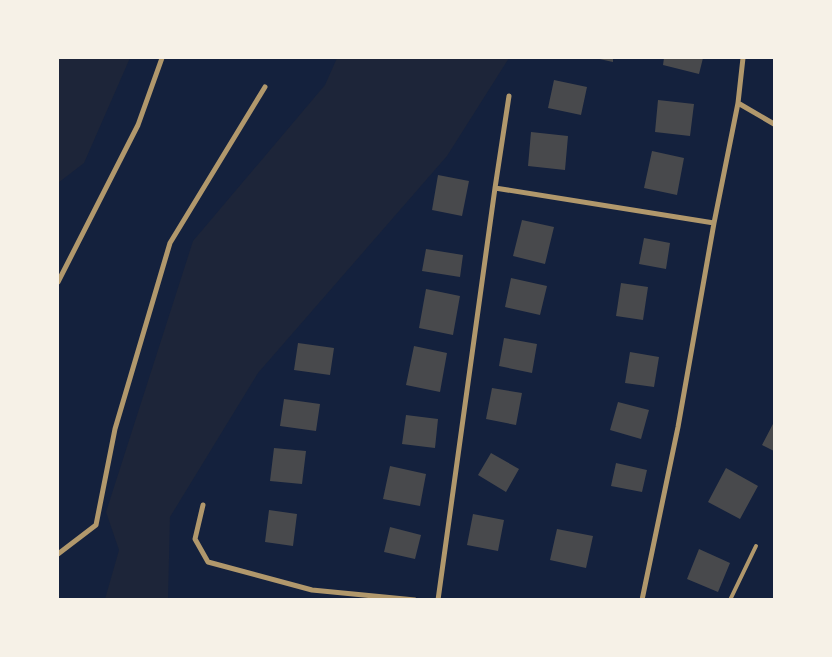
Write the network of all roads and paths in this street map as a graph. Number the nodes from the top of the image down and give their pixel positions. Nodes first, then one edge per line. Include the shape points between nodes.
1 (162, 58) edge
2 (743, 58) edge
3 (265, 87) dead end
4 (510, 96) dead end
5 (738, 103) junction
6 (774, 124) edge
7 (495, 188) junction
8 (714, 223) junction
9 (58, 282) edge
10 (203, 505) dead end
11 (756, 546) dead end
12 (58, 554) edge
13 (415, 600) edge
14 (438, 600) edge
15 (642, 600) edge
16 (730, 600) edge

1 - 9 street via 138,125
2 - 5 street
3 - 12 street via 170,243 115,429 96,526
4 - 7 street
5 - 6 street
5 - 8 street
7 - 8 street
7 - 14 street
8 - 15 street via 678,427
10 - 13 street via 195,539 208,562 312,590
11 - 16 lane

